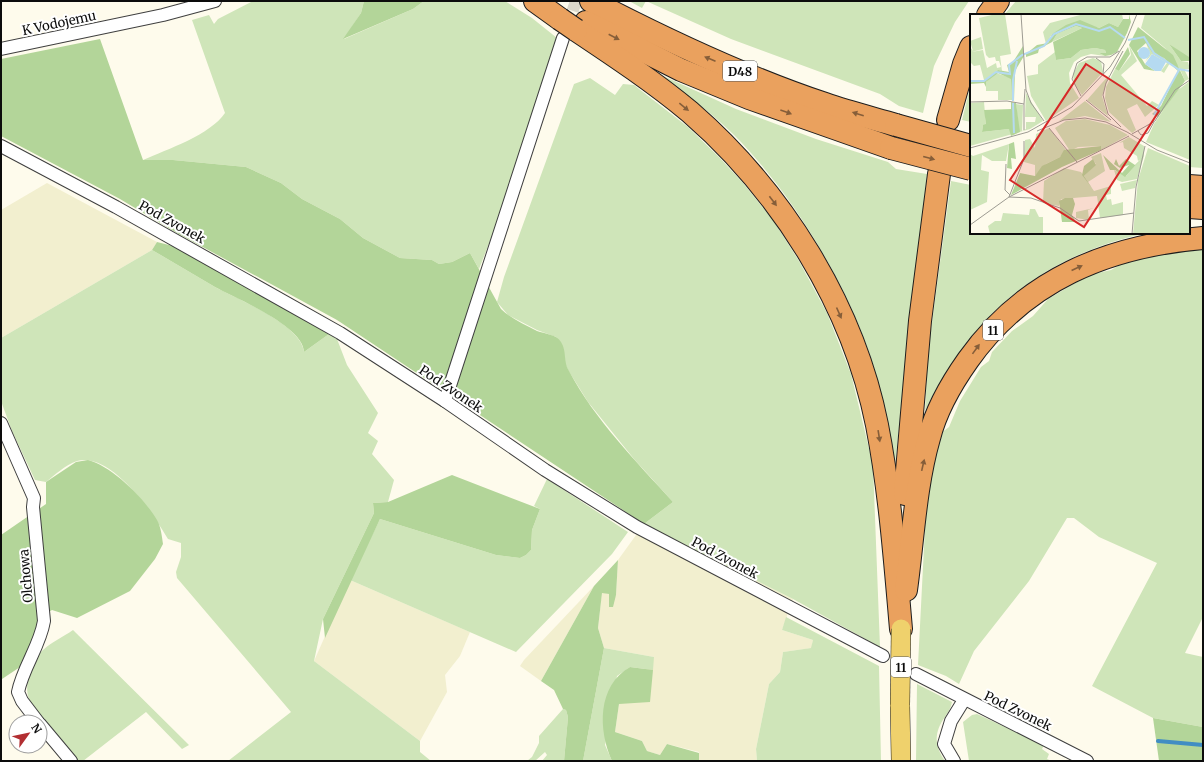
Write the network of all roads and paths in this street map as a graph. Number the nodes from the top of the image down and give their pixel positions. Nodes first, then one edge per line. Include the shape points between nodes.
1 (215, 1) edge
2 (535, 1) edge
3 (998, 1) edge
4 (989, 14) edge
5 (569, 17) edge
6 (1, 49) edge
7 (970, 50) edge
8 (948, 120) dead end
9 (1, 146) edge
10 (970, 146) edge
11 (970, 169) edge
12 (939, 174) dead end
13 (1190, 176) edge
14 (1203, 176) edge
15 (1190, 186) edge
16 (1203, 187) edge
17 (1190, 207) edge
18 (1203, 208) edge
19 (1203, 238) edge
20 (445, 401) junction
21 (1, 423) edge
22 (901, 629) junction
23 (884, 656) dead end
24 (916, 674) dead end
25 (964, 700) junction
26 (32, 714) edge
27 (48, 734) edge
28 (71, 761) edge
29 (901, 761) edge
30 (954, 761) edge
31 (1087, 761) edge

1 - 6 street, K Vodojemu via 163,15
2 - 5 highway
3 - 4 highway
10 -> 5 highway, D48, bridge via 825,104 757,79 690,50
5 -> 11 highway, D48, bridge via 681,70 749,98 891,148
5 - 20 street
5 -> 22 highway via 690,112 724,144 755,178 783,215 831,294 850,336 877,424 891,515
7 - 8 highway
9 - 20 street, Pod Zvonek via 116,207 340,333
12 - 22 highway, 11 via 920,322 906,472
13 - 14 highway
15 - 16 highway
17 - 18 highway
22 -> 19 highway, 11 via 920,478 929,437 942,403 980,343 1032,294 1087,264 1127,250 1161,242
20 - 23 street, Pod Zvonek via 544,470 636,527
21 - 26 street, Olchowa via 34,498 44,621 42,633 18,692
22 - 29 main road, 11, bridge
24 - 25 street, Pod Zvonek
25 - 30 street via 951,721 944,744
25 - 31 street, Pod Zvonek
27 - 28 street, Olchowa

